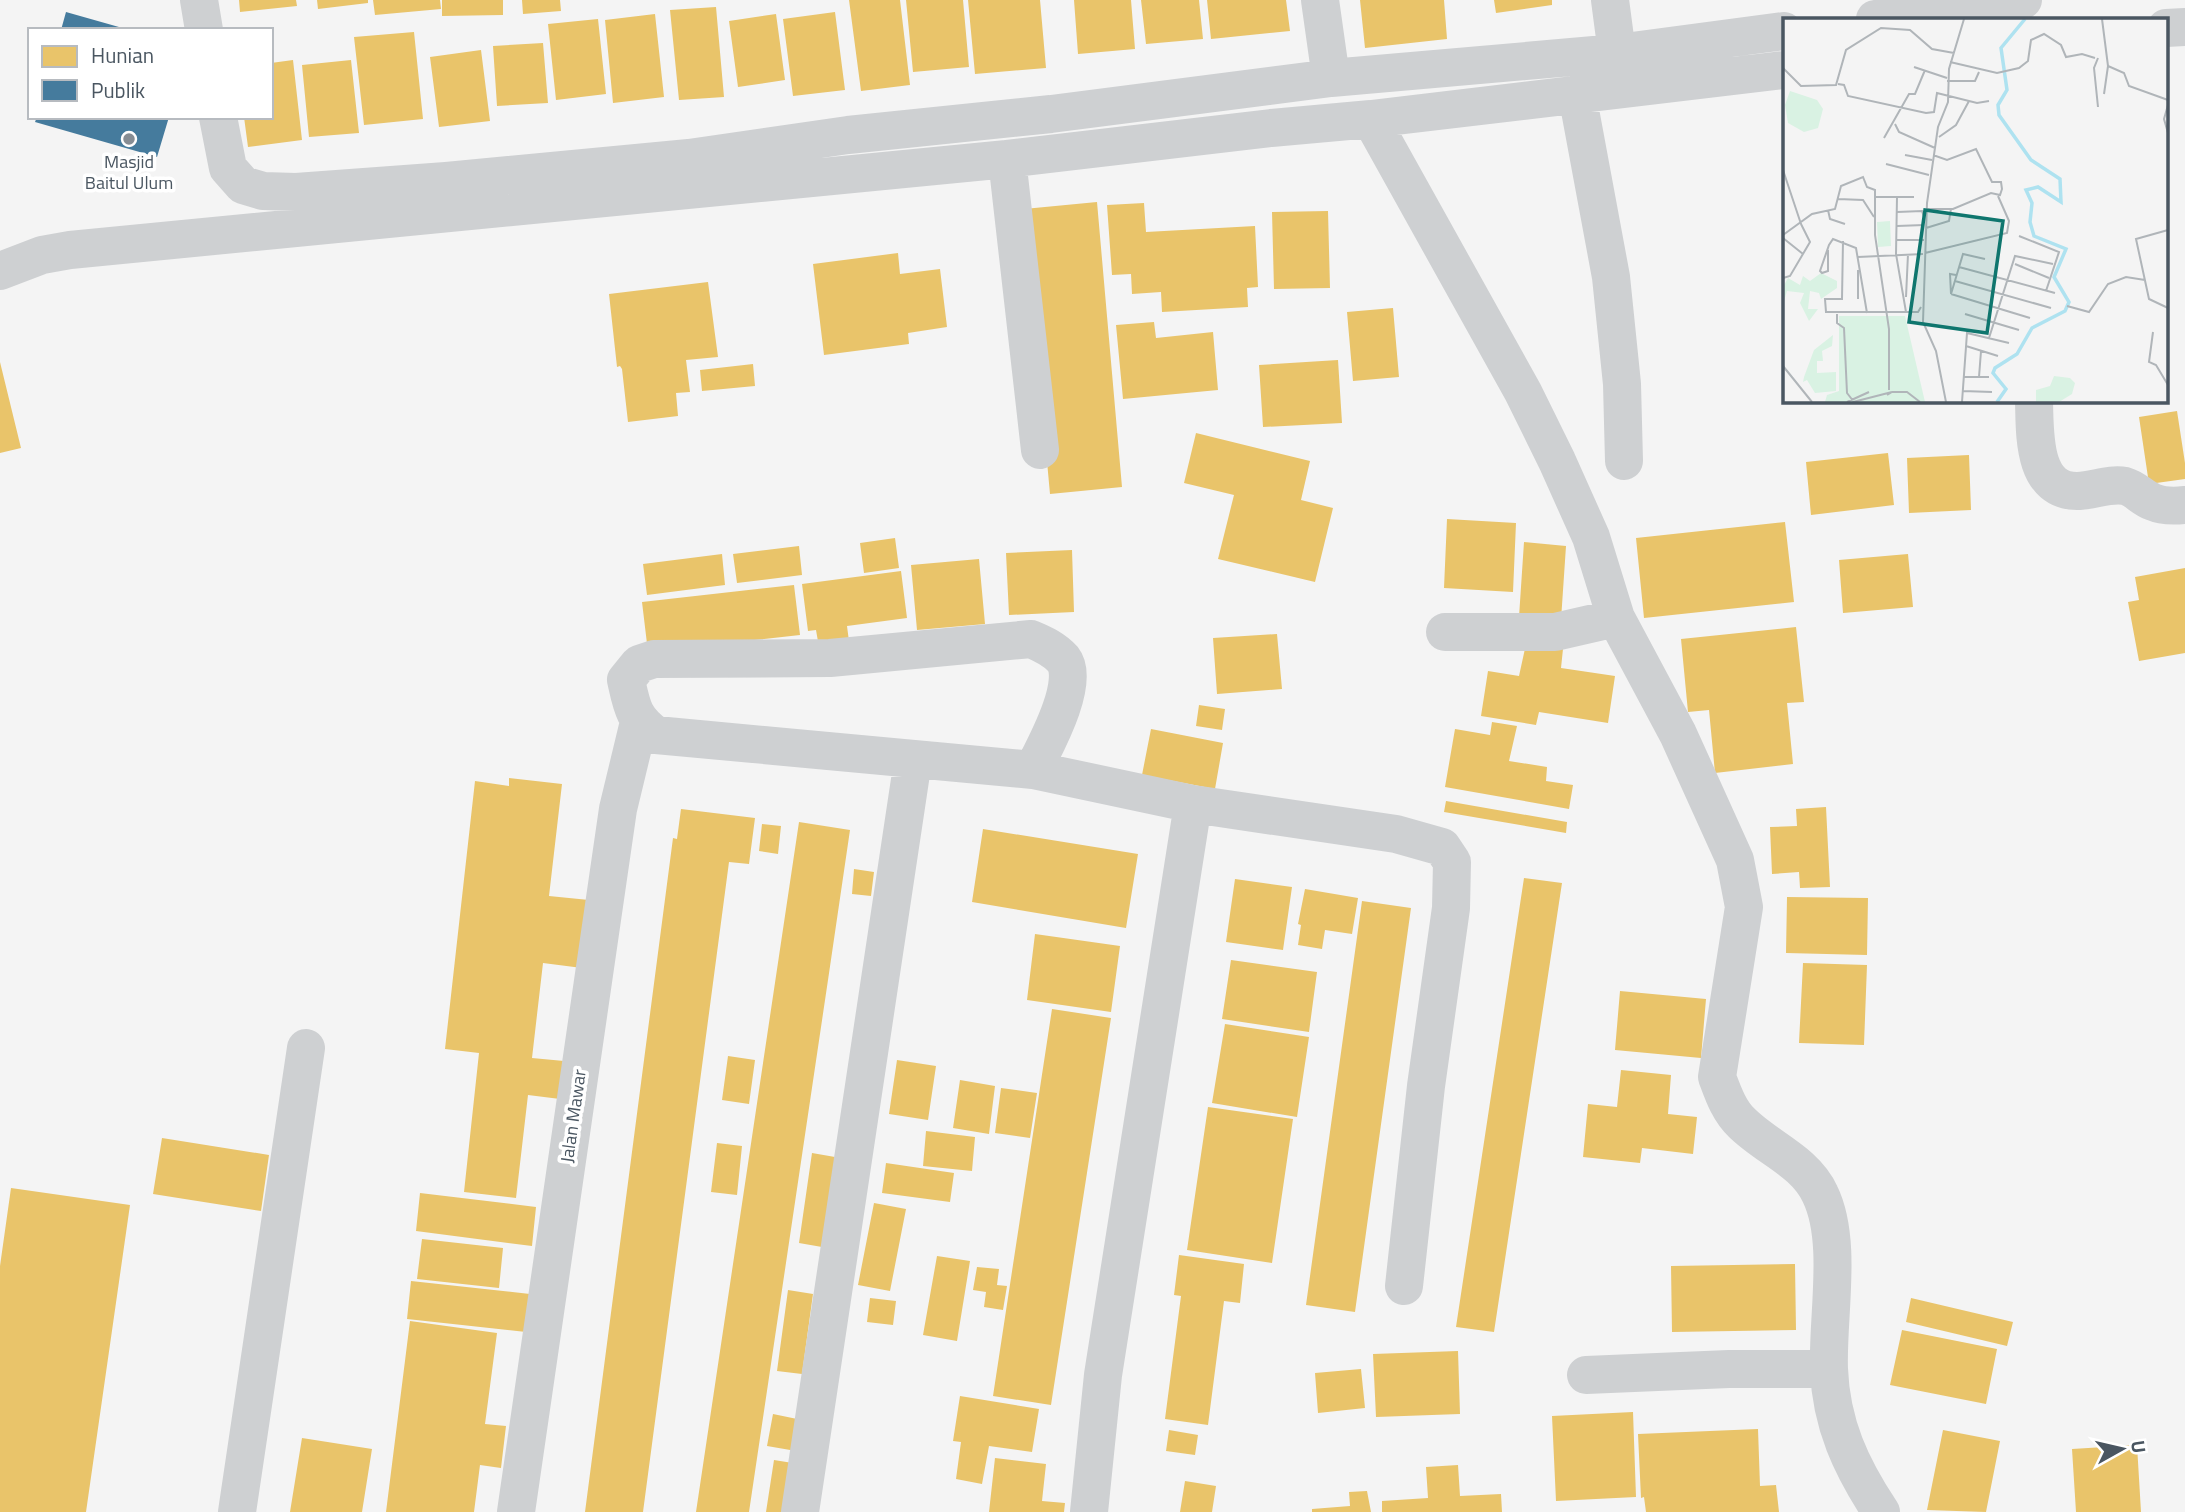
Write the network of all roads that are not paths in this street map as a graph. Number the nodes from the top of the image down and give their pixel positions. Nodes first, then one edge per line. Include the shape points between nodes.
1 (199, 0) edge
2 (1320, 0) edge
3 (1610, 0) edge
4 (2023, 0) edge
5 (1884, 12) edge
6 (204, 28) edge
7 (1783, 31) edge
8 (1618, 53) junction
9 (1783, 69) edge
10 (1331, 78) junction
11 (1577, 94) junction
12 (218, 119) edge
13 (1370, 119) junction
14 (1007, 159) junction
15 (0, 271) edge
16 (2034, 402) edge
17 (1040, 450) dead end
18 (1624, 461) dead end
19 (2185, 505) edge
20 (1616, 618) junction
21 (1445, 632) dead end
22 (639, 722) junction
23 (913, 760) junction
24 (1032, 770) junction
25 (1193, 804) junction
26 (306, 1048) dead end
27 (1404, 1286) dead end
28 (1829, 1369) junction
29 (1586, 1375) dead end
30 (237, 1512) edge
31 (516, 1512) edge
32 (800, 1512) edge
33 (1089, 1512) edge
34 (1881, 1512) edge

1 - 6 street
2 - 10 street
3 - 8 street
4 - 5 street
7 - 8 street
8 - 10 street
9 - 11 street
10 - 12 street via 689,158 296,192 243,186 228,168
11 - 13 street
11 - 18 street via 1611,277
13 - 14 street
13 - 20 street via 1558,461 1591,537
14 - 15 street via 116,244 42,255
14 - 17 street
16 - 19 street via 2039,461 2053,484 2076,491 2124,486 2152,502
20 - 21 street via 1555,632
20 - 28 street via 1678,734 1735,860 1744,908 1717,1077 1740,1122 1801,1168 1820,1194 1829,1221 1832,1262
22 - 23 street via 656,735
22 - 24 street via 626,680 639,664 654,659 830,658 1031,639 1065,661 1068,681 1052,734
22 - 31 street, Jalan Mawar via 618,809
23 - 24 street
23 - 32 street
24 - 25 street
25 - 27 street via 1396,834 1457,848
25 - 33 street via 1103,1375
26 - 30 street
28 - 29 street
28 - 34 street via 1848,1458

